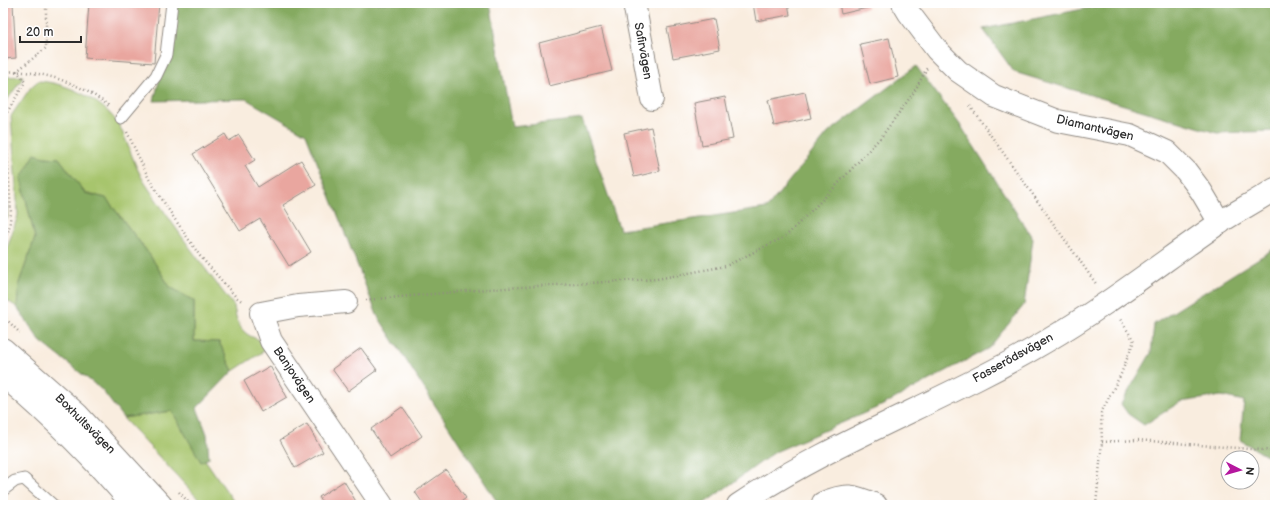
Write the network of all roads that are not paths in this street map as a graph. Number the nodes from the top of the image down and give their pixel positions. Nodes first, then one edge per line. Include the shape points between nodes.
1 (172, 3) edge
2 (634, 3) edge
3 (904, 3) edge
4 (652, 99) dead end
5 (121, 118) road end
6 (1275, 190) edge
7 (1220, 223) junction
8 (346, 302) road end
9 (3, 349) edge
10 (3, 375) edge
11 (3, 490) edge
12 (53, 505) edge
13 (133, 505) edge
14 (161, 505) edge
15 (382, 505) edge
16 (738, 505) edge
17 (823, 505) edge
18 (876, 505) edge

1 - 5 lane via 166,55 156,76
2 - 4 street, Safirvägen
3 - 7 street, Diamantvägen via 937,50 958,71 994,96 1058,121 1130,135 1167,152 1201,191
6 - 7 street, Fasserödsvägen
7 - 16 street, Fasserödsvägen via 1045,342 774,481
8 - 15 street, Banjovägen via 298,306 261,313 271,341
9 - 14 street, Boxhultsvägen via 77,414
10 - 13 street, Boxhultsvägen via 96,462
11 - 12 lane via 15,481 24,479
17 - 18 street via 838,496 858,497

